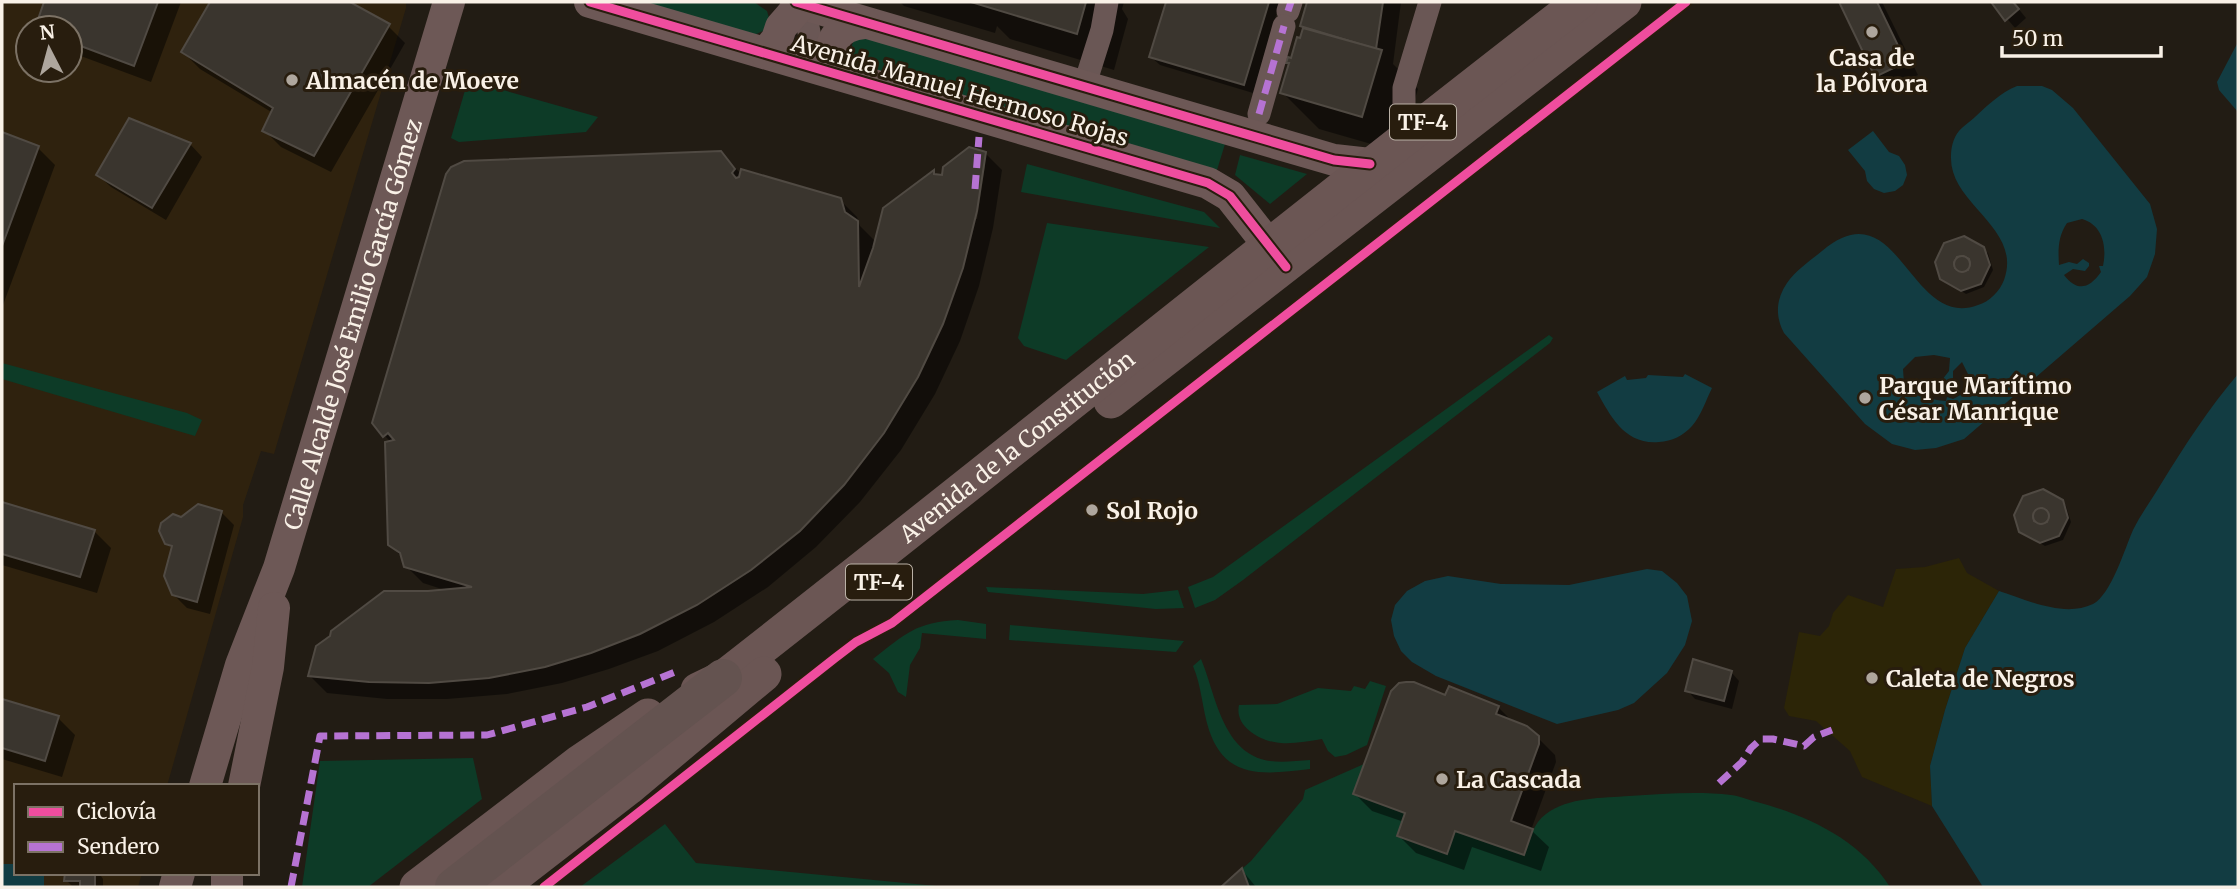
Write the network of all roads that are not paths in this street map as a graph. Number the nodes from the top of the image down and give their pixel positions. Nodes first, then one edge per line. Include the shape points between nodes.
1 (449, 2) edge
2 (590, 2) edge
3 (801, 2) edge
4 (1107, 2) edge
5 (1430, 2) edge
6 (1580, 2) edge
7 (1624, 2) edge
8 (1288, 13) edge
9 (864, 23) junction
10 (766, 53) junction
11 (828, 71) junction
12 (1084, 87) junction
13 (1259, 114) dead end
14 (1408, 134) junction
15 (1370, 164) junction
16 (1277, 256) junction
17 (279, 568) junction
18 (723, 678) junction
19 (206, 784) edge
20 (244, 784) edge
21 (417, 887) edge
22 (454, 887) edge
23 (500, 887) edge

1 - 17 street, Calle Alcalde José Emilio García Gómez
2 - 10 street, Avenida Manuel Hermoso Rojas
3 - 9 street, Avenida Manuel Hermoso Rojas
3 - 10 street
3 - 11 street
4 - 12 street
5 - 14 street via 1405,88
6 - 14 main road, Avenida de la Constitución / TF-4
7 - 16 main road, Avenida de la Constitución / TF-4
8 - 13 street
9 - 11 street via 849,24 837,34 832,49 835,67
9 - 12 street, Avenida Manuel Hermoso Rojas
10 - 11 street, Avenida Manuel Hermoso Rojas
11 - 16 street, Avenida Manuel Hermoso Rojas via 1208,183 1230,196
12 - 15 street, Avenida Manuel Hermoso Rojas via 1334,160
14 - 15 main road, Avenida de la Constitución / TF-4
15 - 16 main road, Avenida de la Constitución / TF-4
16 - 18 main road, Avenida de la Constitución / TF-4 via 982,475
16 - 23 main road, Avenida de la Constitución / TF-4 via 628,788
17 - 19 street, Calle Alcalde José Emilio García Gómez via 241,665
17 - 20 street, Calle Alcalde José Emilio García Gómez via 268,667
18 - 21 main road via 661,708 580,762
18 - 22 highway, Avenida de la Constitución / TF-4

